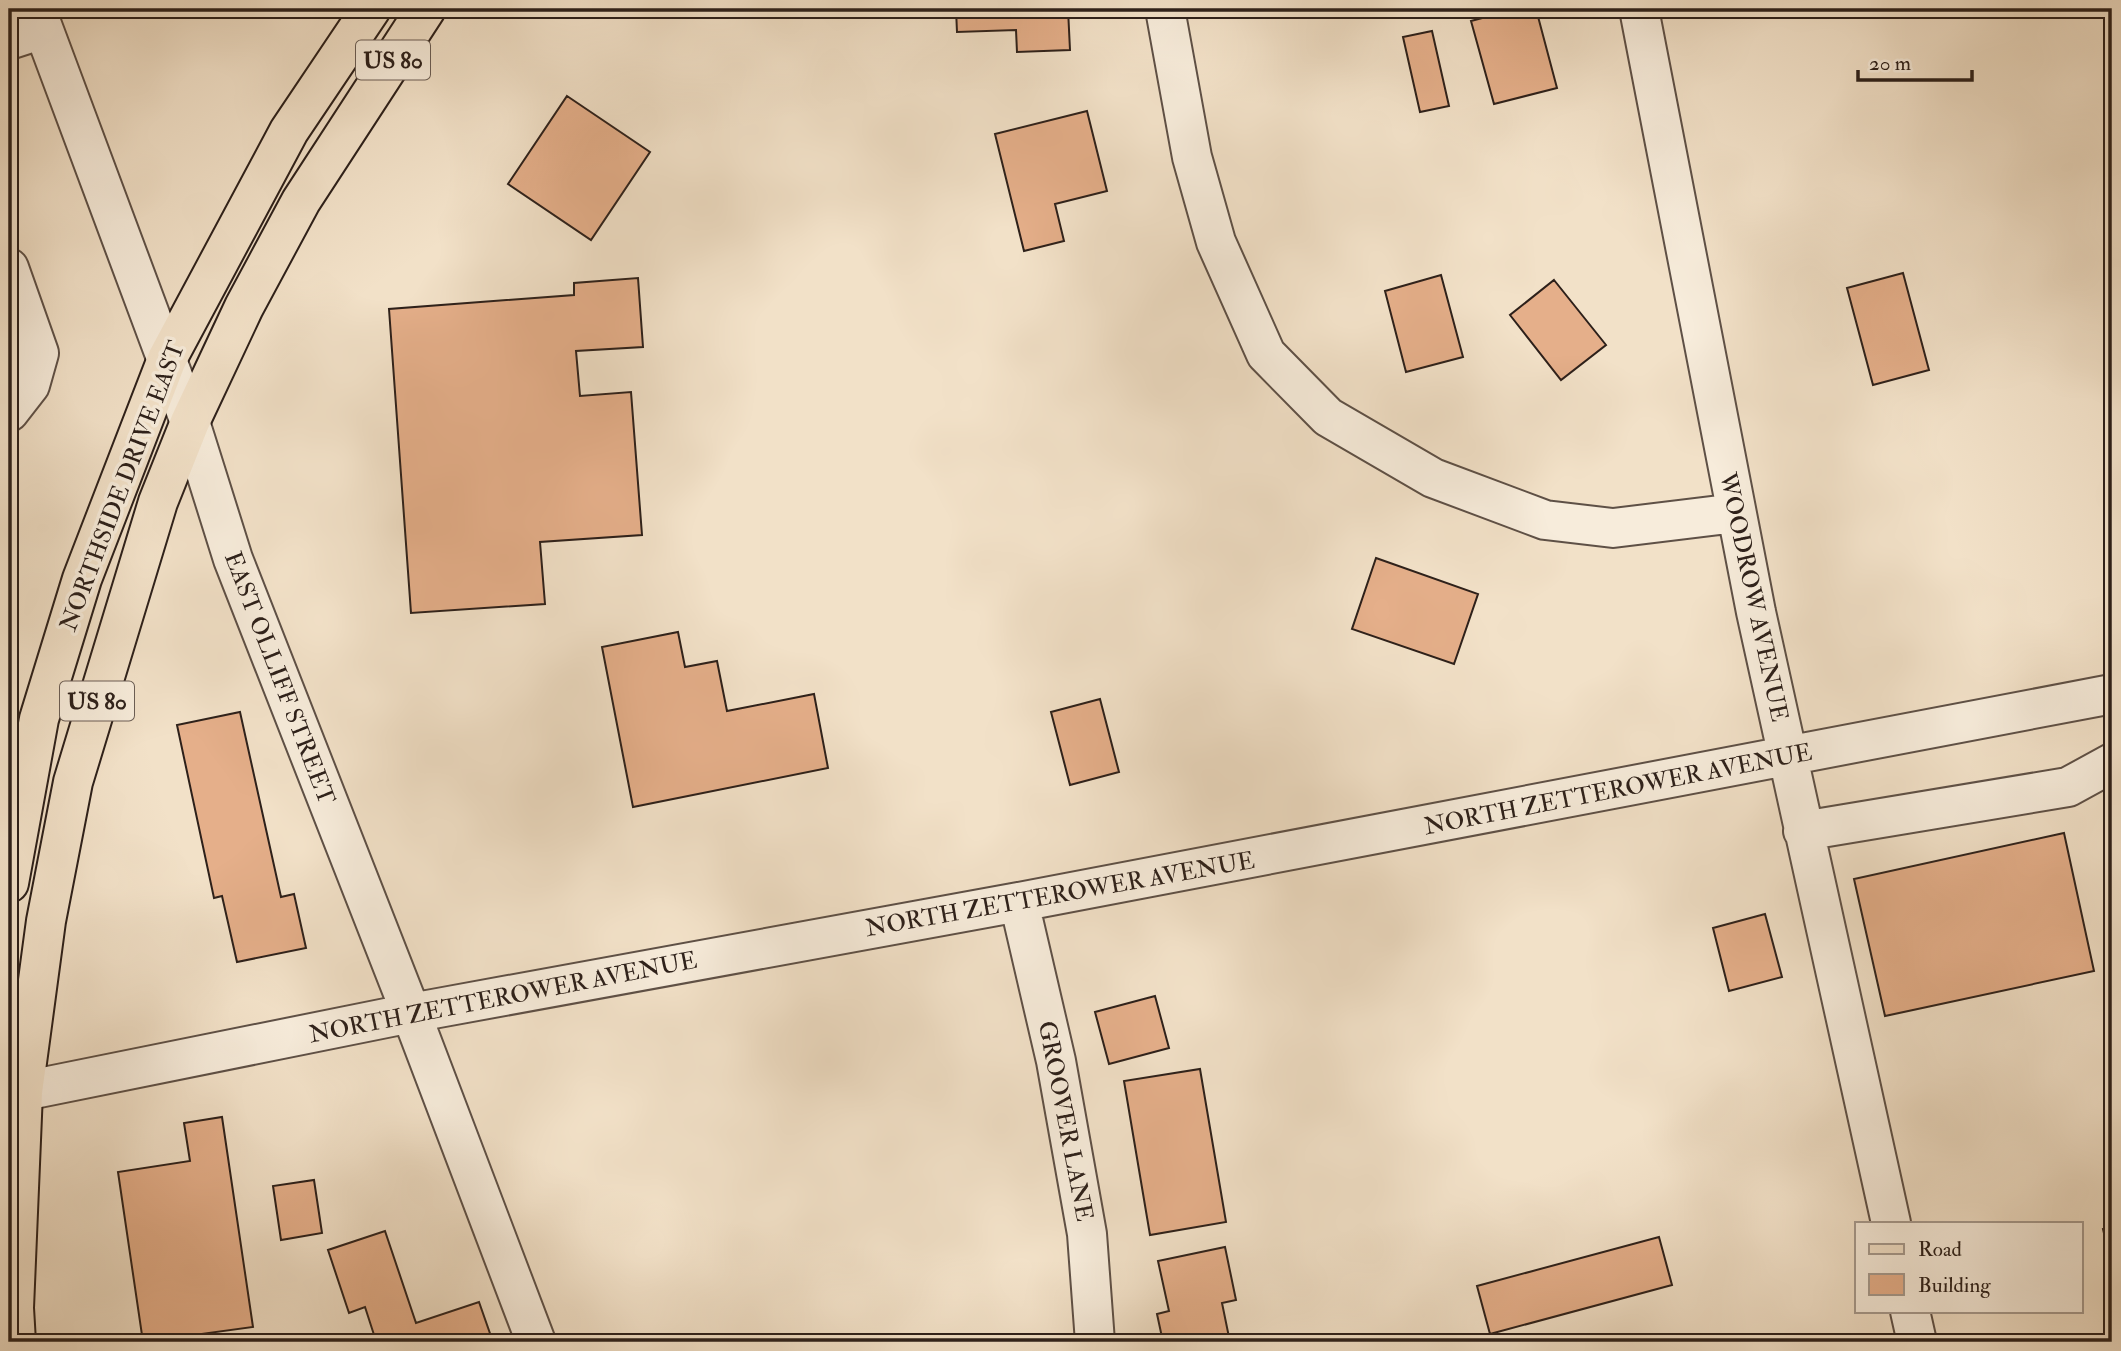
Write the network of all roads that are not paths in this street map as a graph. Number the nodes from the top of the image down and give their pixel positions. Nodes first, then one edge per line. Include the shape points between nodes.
1 (371, 9) edge
2 (426, 9) edge
3 (1164, 9) edge
4 (1639, 9) edge
5 (29, 26) edge
6 (9, 268) edge
7 (167, 359) junction
8 (9, 412) edge
9 (190, 422) junction
10 (1736, 513) junction
11 (2112, 694) edge
12 (1787, 756) junction
13 (2112, 763) edge
14 (1803, 831) junction
15 (9, 883) edge
16 (1019, 902) junction
17 (411, 1013) junction
18 (16, 1093) edge
19 (1891, 1222) edge
20 (1910, 1312) edge
21 (16, 1342) edge
22 (536, 1342) edge
23 (1095, 1342) edge
24 (1917, 1342) edge

1 - 7 main road, NORTHSIDE DRIVE EAST / US 80 via 289,131
2 - 9 main road, NORTHSIDE DRIVE EAST / US 80 via 301,201
3 - 10 street via 1192,157 1216,242 1266,354 1328,417 1433,478 1545,520 1613,528
4 - 10 street, WOODROW AVENUE
5 - 7 street, EAST OLLIFF STREET
6 - 8 street via 39,353 30,385
7 - 9 street, EAST OLLIFF STREET
7 - 15 main road, NORTHSIDE DRIVE EAST / US 80 via 82,579 39,719
9 - 17 street, EAST OLLIFF STREET via 233,559
9 - 18 main road, NORTHSIDE DRIVE EAST / US 80 via 158,502 73,782
10 - 12 street, WOODROW AVENUE
11 - 12 street, NORTH ZETTEROWER AVENUE
12 - 14 street, WOODROW AVENUE
12 - 16 street, NORTH ZETTEROWER AVENUE
13 - 14 street via 2068,787
14 - 19 street, WOODROW AVENUE
16 - 17 street, NORTH ZETTEROWER AVENUE
16 - 23 street, GROOVER LANE via 1056,1061 1087,1234
17 - 18 street, NORTH ZETTEROWER AVENUE
17 - 22 street, EAST OLLIFF STREET
18 - 21 main road, NORTHSIDE DRIVE EAST / US 80
20 - 24 street

